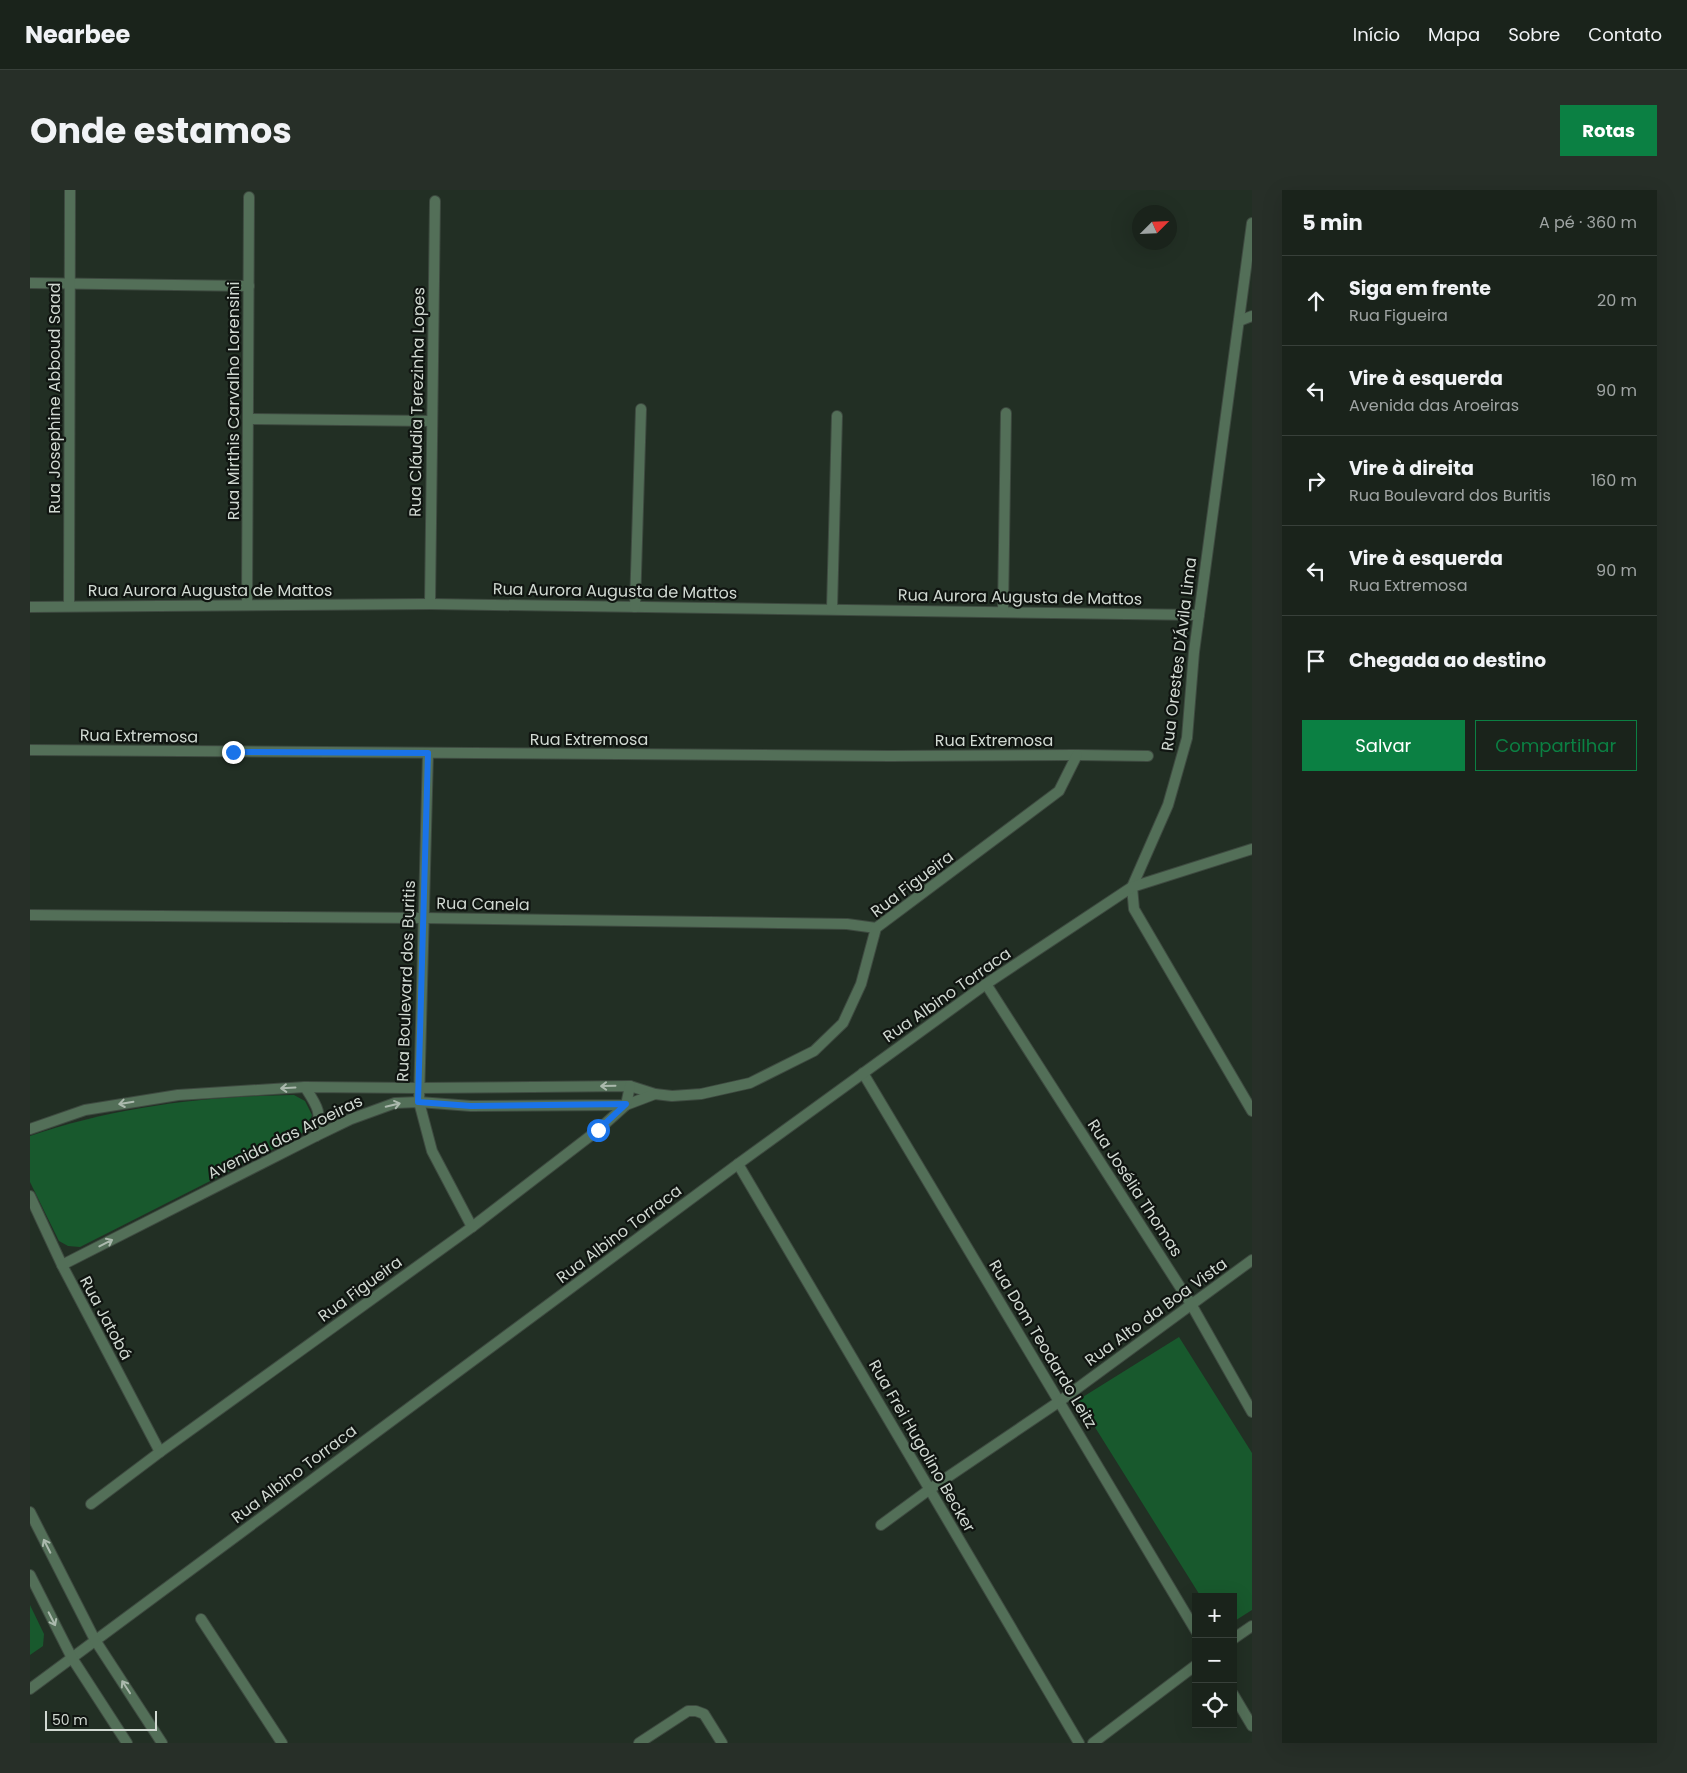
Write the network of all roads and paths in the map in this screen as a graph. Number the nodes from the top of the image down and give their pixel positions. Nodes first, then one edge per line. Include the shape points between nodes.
1 (70, 190) edge
2 (249, 197) dead end
3 (435, 201) dead end
4 (1252, 223) edge
5 (30, 283) edge
6 (69, 284) junction
7 (249, 286) junction
8 (1252, 316) edge
9 (1239, 321) junction
10 (641, 409) dead end
11 (1006, 413) dead end
12 (837, 416) dead end
13 (248, 419) junction
14 (432, 421) junction
15 (430, 604) junction
16 (247, 605) junction
17 (69, 606) junction
18 (30, 607) edge
19 (636, 607) junction
20 (832, 609) junction
21 (1003, 611) junction
22 (1199, 615) junction
23 (30, 750) edge
24 (428, 753) junction
25 (1077, 754) junction
26 (1148, 756) dead end
27 (1252, 849) edge
28 (1132, 887) junction
29 (30, 915) edge
30 (423, 918) junction
31 (876, 928) junction
32 (986, 984) junction
33 (863, 1073) junction
34 (630, 1086) junction
35 (305, 1087) junction
36 (418, 1088) junction
37 (655, 1094) junction
38 (418, 1102) junction
39 (626, 1104) junction
40 (1252, 1111) edge
41 (30, 1129) edge
42 (316, 1136) junction
43 (738, 1164) junction
44 (30, 1196) edge
45 (472, 1227) junction
46 (1252, 1260) edge
47 (62, 1265) junction
48 (1190, 1304) junction
49 (1060, 1401) junction
50 (1252, 1412) edge
51 (160, 1452) junction
52 (930, 1489) junction
53 (91, 1504) dead end
54 (30, 1512) edge
55 (881, 1525) dead end
56 (30, 1575) edge
57 (201, 1619) dead end
58 (1192, 1624) edge
59 (1252, 1626) edge
60 (1234, 1638) edge
61 (96, 1640) junction
62 (72, 1658) junction
63 (1192, 1668) edge
64 (30, 1689) edge
65 (1237, 1701) edge
66 (1252, 1726) edge
67 (128, 1743) edge
68 (162, 1743) edge
69 (282, 1743) edge
70 (639, 1743) edge
71 (722, 1743) edge
72 (1079, 1743) edge
73 (1093, 1743) edge

1 - 6 street, Rua Josephine Abboud Saad
2 - 7 street, Rua Mirthis Carvalho Lorensini
3 - 14 street, Rua Cláudia Terezinha Lopes
4 - 9 street, Rua Orestes D'Ávila Lima
5 - 6 street
6 - 7 street
6 - 17 street, Rua Josephine Abboud Saad
7 - 13 street, Rua Mirthis Carvalho Lorensini
8 - 9 street
9 - 22 street, Rua Orestes D'Ávila Lima
10 - 19 street
11 - 21 street
12 - 20 street
13 - 14 street
13 - 16 street, Rua Mirthis Carvalho Lorensini
14 - 15 street, Rua Cláudia Terezinha Lopes
15 - 16 street, Rua Aurora Augusta de Mattos
15 - 19 street, Rua Aurora Augusta de Mattos
16 - 17 street, Rua Aurora Augusta de Mattos
17 - 18 street, Rua Aurora Augusta de Mattos
19 - 20 street, Rua Aurora Augusta de Mattos
20 - 21 street, Rua Aurora Augusta de Mattos
21 - 22 street, Rua Aurora Augusta de Mattos
22 - 28 street, Rua Orestes D'Ávila Lima via 1187,738 1168,805
23 - 24 street, Rua Extremosa
24 - 25 street, Rua Extremosa
24 - 30 street, Rua Boulevard dos Buritis
25 - 26 street, Rua Extremosa
25 - 31 street, Rua Figueira via 1059,791
27 - 28 street, Rua Albino Torraca
28 - 32 street, Rua Albino Torraca
28 - 40 street via 1134,909
29 - 30 street, Rua Canela
30 - 31 street, Rua Canela via 847,924
30 - 36 street, Rua Boulevard dos Buritis
31 - 37 street, Rua Figueira via 860,984 843,1023 814,1052 750,1083 701,1094
32 - 33 street, Rua Albino Torraca
32 - 48 street, Rua Josélia Thomas
33 - 43 street, Rua Albino Torraca
33 - 49 street, Rua Dom Teodardo Leitz
34 -> 36 street
34 - 37 street
34 - 39 street
35 - 36 street
35 -> 41 street via 178,1095 85,1110
35 - 42 street via 316,1103 320,1118
36 - 38 street, Rua Boulevard dos Buritis
37 - 39 street, Avenida das Aroeiras
38 - 39 street, Avenida das Aroeiras via 471,1106
42 -> 38 street, Avenida das Aroeiras via 395,1103
38 - 45 street, Rua Boulevard dos Buritis via 432,1151
39 - 45 street, Rua Figueira via 598,1130
47 -> 42 street, Avenida das Aroeiras
43 - 52 street, Rua Frei Hugolino Becker
43 - 61 street, Rua Albino Torraca
44 - 47 street, Rua Jatobá
45 - 51 street, Rua Figueira
46 - 48 street, Rua Alto da Boa Vista
47 - 51 street, Rua Jatobá
48 - 49 street, Rua Alto da Boa Vista
48 - 50 street, Rua Josélia Thomas
49 - 52 street, Rua Alto da Boa Vista
49 - 58 street, Rua Dom Teodardo Leitz
51 - 53 street, Rua Figueira
52 - 55 street, Rua Alto da Boa Vista
52 - 72 street, Rua Frei Hugolino Becker
61 -> 54 street
56 -> 62 street
57 - 69 street
59 - 60 street
61 - 62 street, Rua Albino Torraca
68 -> 61 street
62 - 64 street, Rua Albino Torraca
62 - 67 street
63 - 73 street
65 - 66 street
70 - 71 street via 688,1711 696,1710 704,1714

